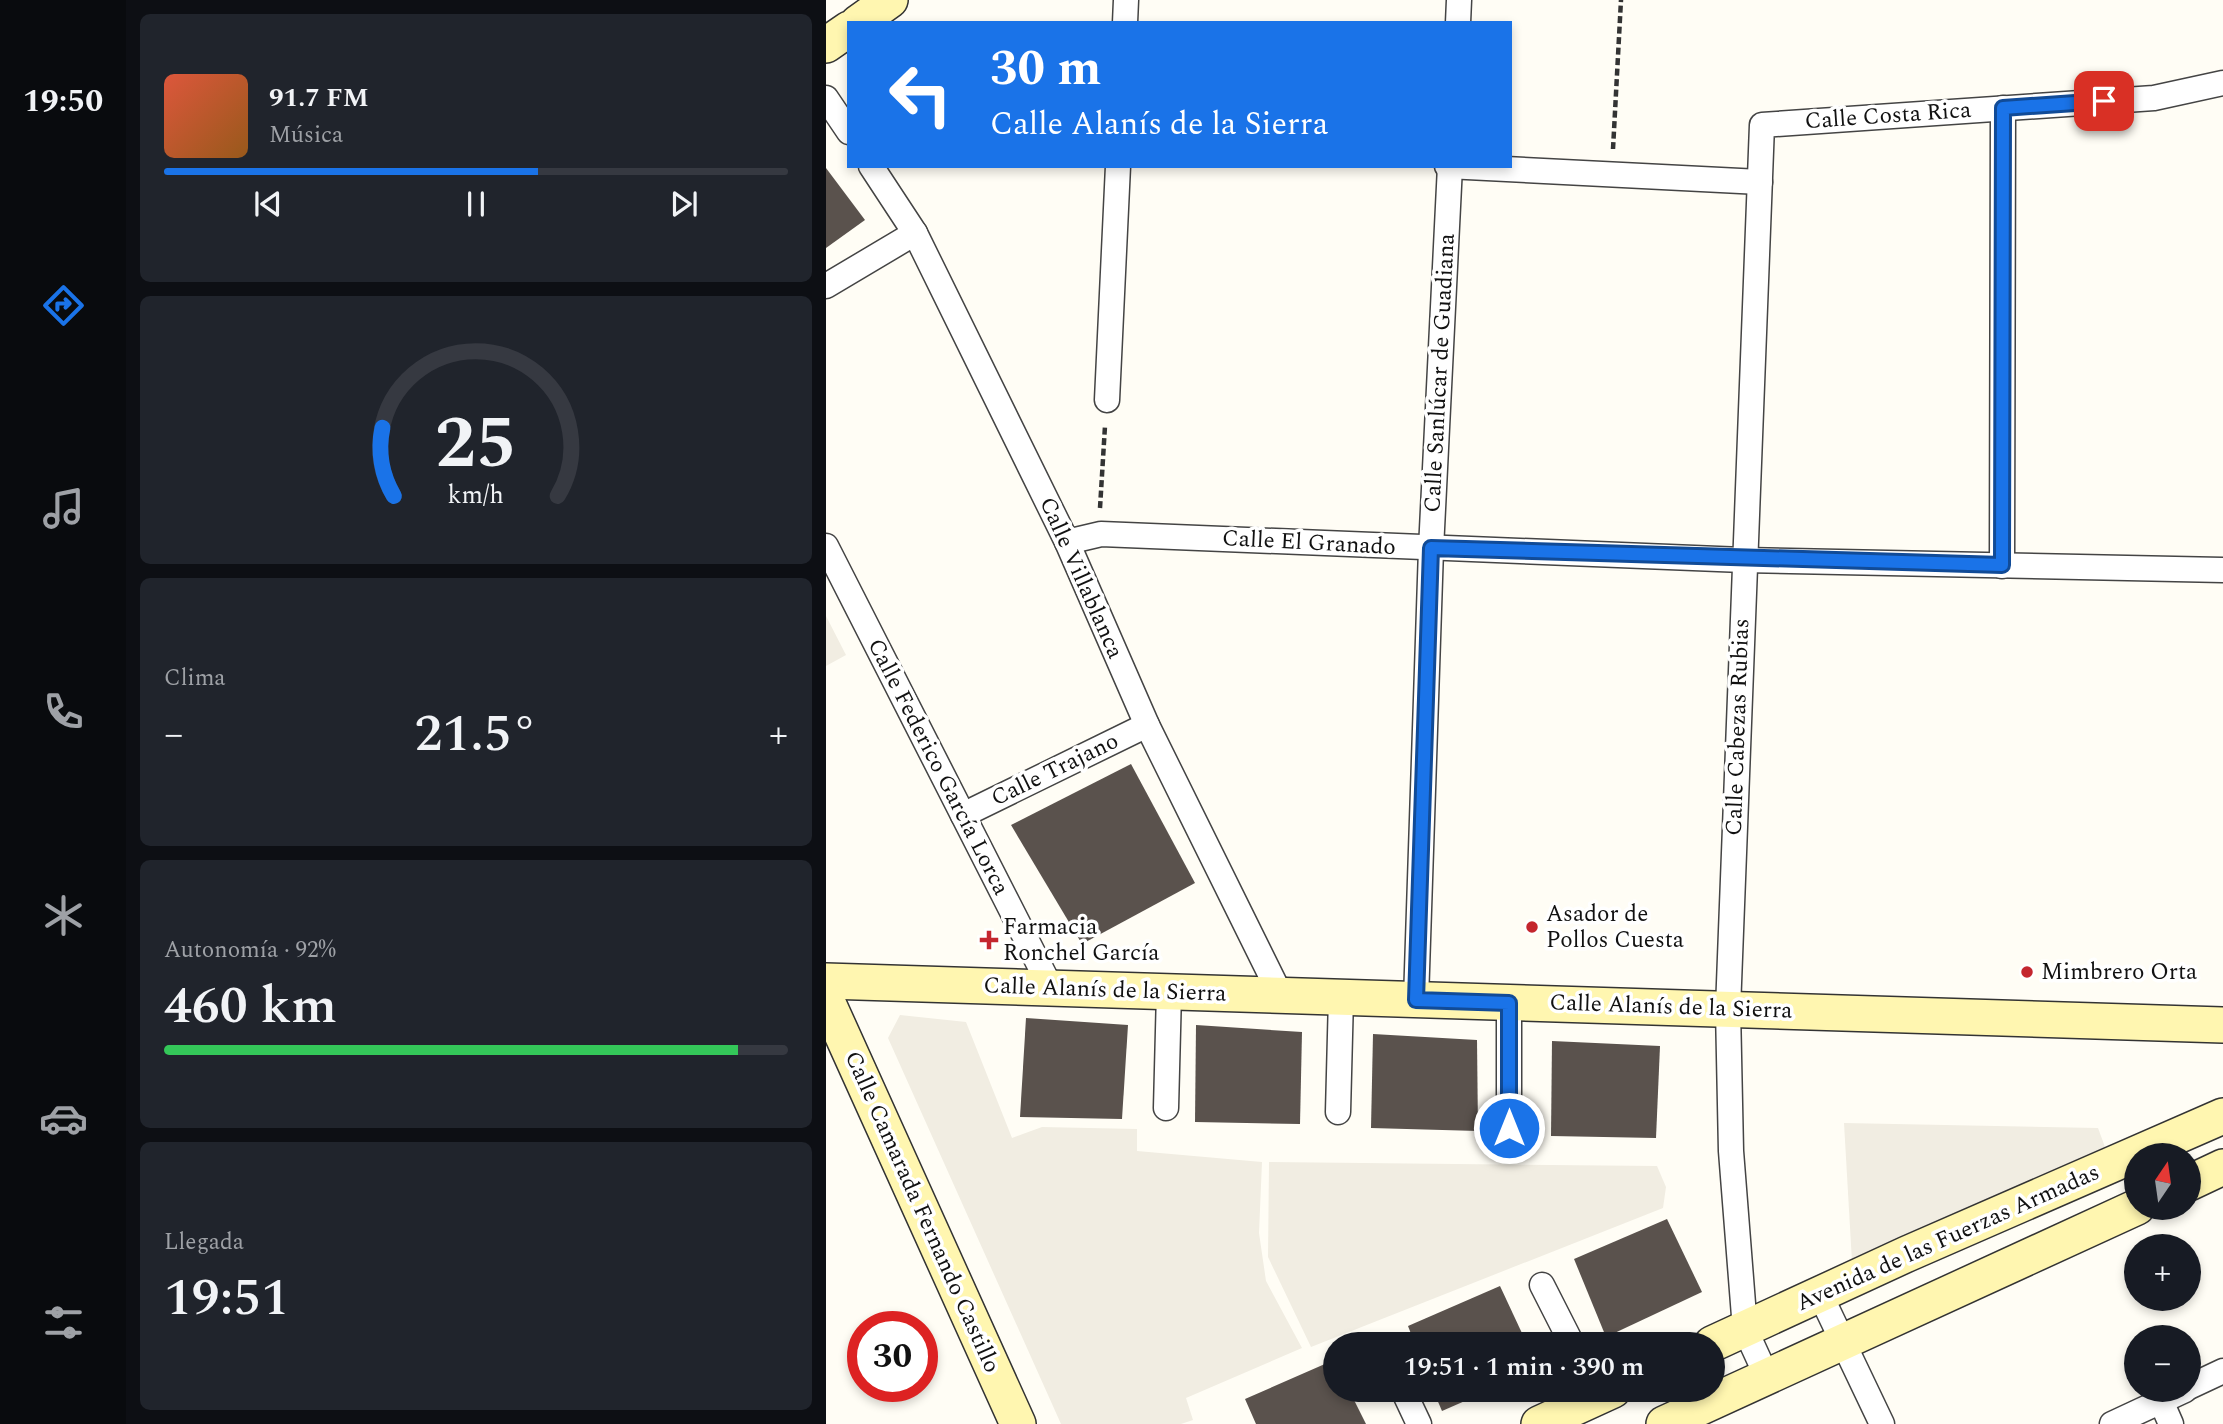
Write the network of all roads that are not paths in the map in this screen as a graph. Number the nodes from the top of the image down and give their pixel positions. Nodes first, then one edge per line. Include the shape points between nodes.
1 (890, 0) edge
2 (1126, 0) edge
3 (1459, 0) edge
4 (861, 21) edge
5 (1125, 21) edge
6 (1458, 21) edge
7 (847, 30) edge
8 (826, 45) edge
9 (2223, 83) edge
10 (826, 98) edge
11 (2003, 108) junction
12 (1762, 125) joint
13 (847, 129) edge
14 (872, 168) edge
15 (1118, 168) edge
16 (1449, 168) edge
17 (1485, 168) edge
18 (1759, 183) junction
19 (915, 233) junction
20 (826, 286) edge
21 (1106, 407) road end
22 (1067, 542) junction
23 (826, 546) edge
24 (1431, 548) junction
25 (1743, 560) junction
26 (2002, 565) junction
27 (2223, 570) edge
28 (1147, 726) junction
29 (963, 815) junction
30 (826, 981) edge
31 (1051, 988) junction
32 (1169, 992) junction
33 (1281, 996) junction
34 (1341, 998) junction
35 (826, 999) edge
36 (1416, 1000) junction
37 (1509, 1003) junction
38 (1728, 1009) junction
39 (2223, 1025) edge
40 (1166, 1108) dead end
41 (1338, 1112) dead end
42 (2223, 1116) edge
43 (1509, 1128) dead end
44 (2223, 1167) edge
45 (2202, 1177) edge
46 (2124, 1213) edge
47 (1542, 1285) dead end
48 (1820, 1294) junction
49 (1745, 1329) junction
50 (1566, 1332) edge
51 (1725, 1338) edge
52 (1843, 1342) junction
53 (2223, 1371) edge
54 (1767, 1377) junction
55 (2201, 1381) edge
56 (1409, 1402) edge
57 (1582, 1402) edge
58 (2159, 1402) edge
59 (2161, 1402) edge
60 (1018, 1424) edge
61 (1419, 1424) edge
62 (1539, 1424) edge
63 (1664, 1424) edge
64 (1882, 1424) edge
65 (2112, 1424) edge
66 (2171, 1424) edge

1 - 4 street
2 - 5 street
3 - 6 street
7 - 8 street
9 - 11 street, Calle Costa Rica via 2154,98
10 - 13 street
11 - 12 street, Calle Costa Rica
11 - 26 street
12 - 18 street, Calle Cabezas Rubias
14 - 19 street, Calle Villablanca
15 - 21 street
16 - 24 street, Calle Sanlúcar de Guadiana
17 - 18 street
18 - 25 street, Calle Cabezas Rubias
19 - 20 street
19 - 22 street, Calle Villablanca
22 - 24 street, Calle El Granado via 1101,534
22 - 28 street, Calle Villablanca
23 - 29 street, Calle Federico García Lorca
24 - 25 street, Calle El Granado
24 - 36 street, Calle Sanlúcar de Guadiana
25 - 26 street, Calle El Granado
25 - 38 street, Calle Cabezas Rubias
26 - 27 street, Calle El Granado
28 - 29 street, Calle Trajano
28 - 33 street, Calle Villablanca
29 - 31 street, Calle Federico García Lorca
30 - 31 street, Calle Alanís de la Sierra
31 - 32 street, Calle Alanís de la Sierra
32 - 33 street, Calle Alanís de la Sierra
32 - 40 street
33 - 34 street, Calle Alanís de la Sierra
34 - 36 street, Calle Alanís de la Sierra
34 - 41 street
35 - 60 street, Calle Camarada Fernando Castillo
36 - 37 street, Calle Alanís de la Sierra
37 - 38 street, Calle Alanís de la Sierra
37 - 43 street
38 - 39 street, Calle Alanís de la Sierra
38 - 49 street, Calle Cabezas Rubias via 1731,1151
42 - 48 street, Avenida de las Fuerzas Armadas
44 - 45 street
46 - 52 street
47 - 50 street
48 - 49 street, Avenida de las Fuerzas Armadas
48 - 52 street
49 - 51 street, Avenida de las Fuerzas Armadas
49 - 54 street
52 - 54 street
52 - 64 street
53 - 55 street
54 - 63 street
56 - 61 street
57 - 62 street
58 - 65 street
59 - 66 street

